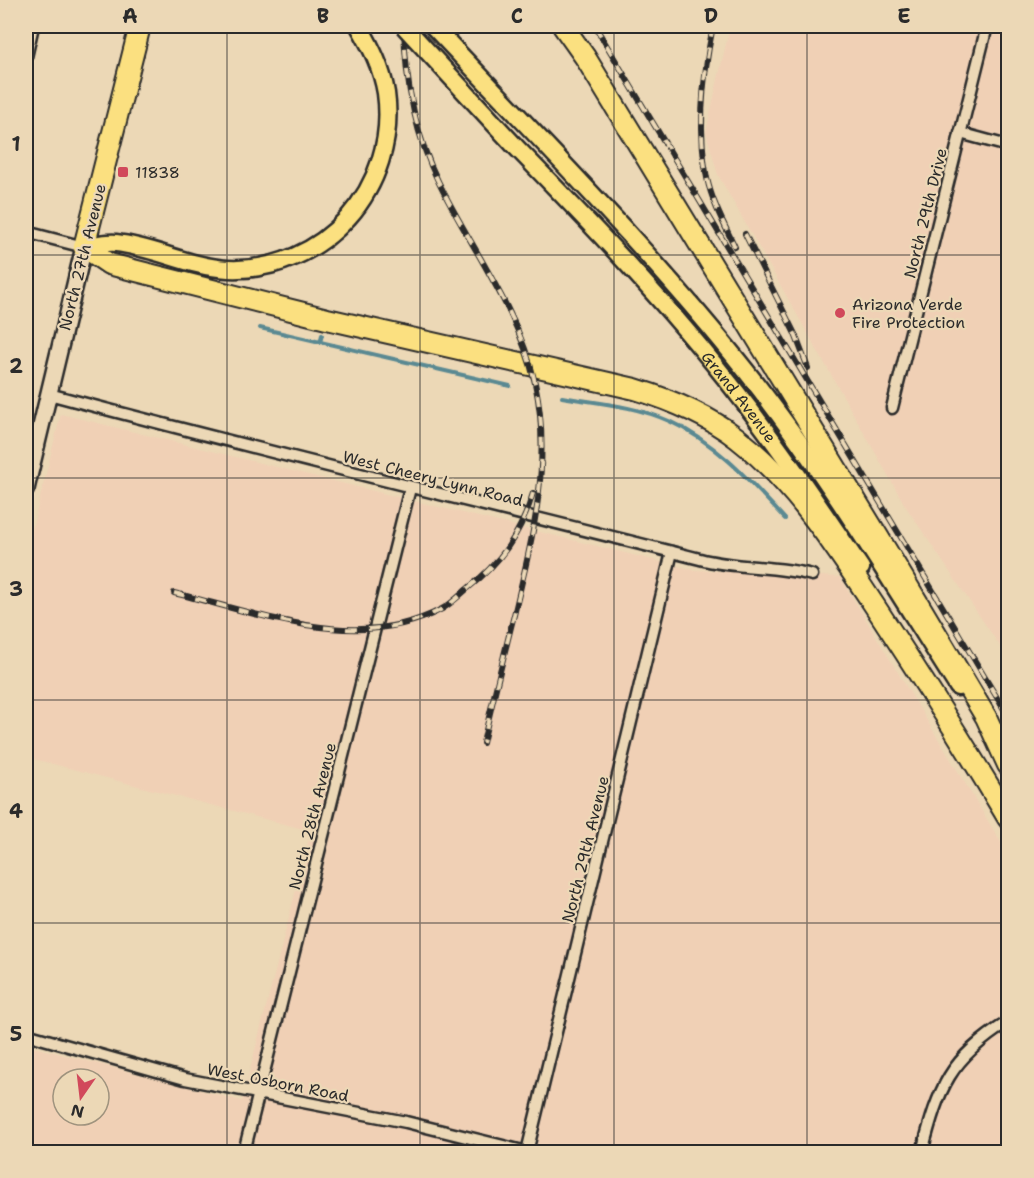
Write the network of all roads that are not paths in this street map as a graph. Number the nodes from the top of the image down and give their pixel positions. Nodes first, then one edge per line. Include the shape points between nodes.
1 (33, 26) edge
2 (140, 26) edge
3 (359, 26) edge
4 (404, 26) edge
5 (433, 26) edge
6 (562, 26) edge
7 (987, 26) edge
8 (26, 57) edge
9 (960, 133) junction
10 (1008, 146) edge
11 (26, 232) edge
12 (84, 247) junction
13 (49, 394) junction
14 (892, 408) dead end
15 (410, 488) junction
16 (26, 489) edge
17 (672, 552) junction
18 (812, 575) dead end
19 (954, 725) junction
20 (1008, 766) edge
21 (1008, 818) edge
22 (1008, 1022) edge
23 (26, 1034) edge
24 (258, 1093) junction
25 (244, 1152) edge
26 (527, 1152) edge
27 (922, 1152) edge

1 - 8 street
2 - 12 highway, North 27th Avenue
3 - 12 main road via 379,65 387,104 384,145 372,183 335,233 307,252 270,265 227,269 115,243
4 - 19 main road, Grand Avenue, bridge via 673,316 748,406 862,570
5 - 20 main road, Grand Avenue via 706,321 792,431
6 - 20 highway via 585,57 888,553 986,717
7 - 9 street, North 29th Drive
9 - 10 street
9 - 14 street, North 29th Drive
11 - 12 street
12 - 13 main road, North 27th Avenue
12 - 19 highway via 109,264 327,319 635,389 704,416 750,448 806,511 853,572
13 - 15 street, West Cheery Lynn Road
13 - 16 main road, North 27th Avenue
15 - 17 street, West Cheery Lynn Road
15 - 24 street, North 28th Avenue
17 - 18 street, West Cheery Lynn Road via 704,561
17 - 26 street, North 29th Avenue
19 - 21 highway, Grand Avenue
22 - 27 street via 955,1065 939,1095
23 - 24 street, West Osborn Road via 186,1079
24 - 25 street, North 28th Avenue
24 - 26 street, West Osborn Road via 406,1122

